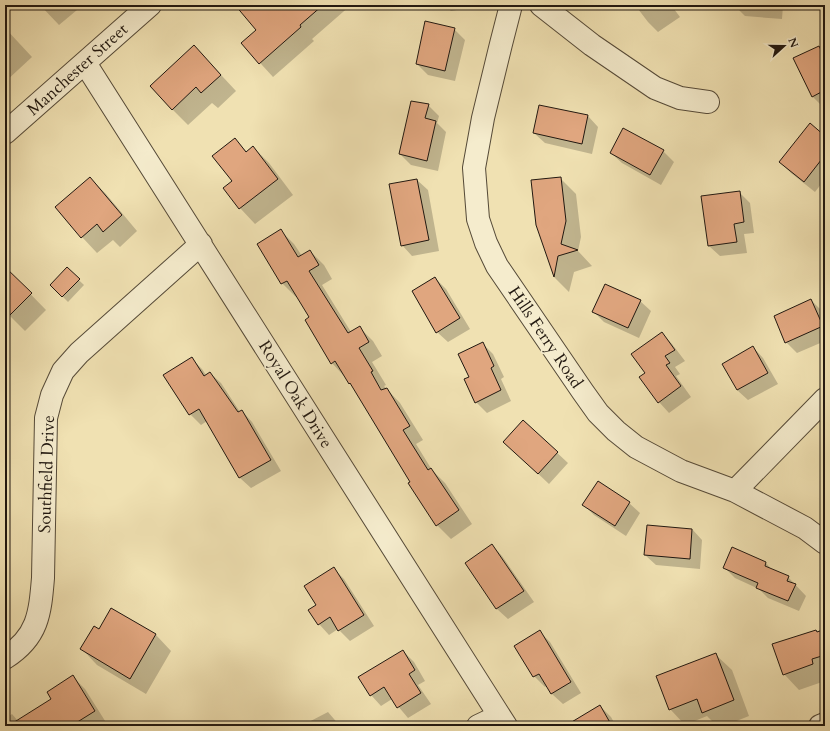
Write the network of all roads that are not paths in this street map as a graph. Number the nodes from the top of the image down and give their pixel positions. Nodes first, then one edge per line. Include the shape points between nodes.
1 (150, 5) edge
2 (511, 5) edge
3 (541, 5) edge
4 (85, 63) junction
5 (708, 102) dead end
6 (5, 133) edge
7 (201, 244) junction
8 (825, 399) edge
9 (735, 491) junction
10 (825, 543) edge
11 (5, 658) edge
12 (502, 721) edge
13 (825, 724) edge
14 (478, 726) edge
15 (820, 726) edge

1 - 4 street, Manchester Street
2 - 9 street, Hills Ferry Road via 483,118 474,168 478,219 486,243 497,266 583,392 616,431 636,447 681,471
3 - 5 street via 655,88 680,98
4 - 6 street, Manchester Street
4 - 7 street, Royal Oak Drive
7 - 11 street, Southfield Drive via 79,353 63,371 52,395 46,418 43,578 40,604 34,629 18,650
7 - 12 street, Royal Oak Drive
8 - 9 street
9 - 10 street, Hills Ferry Road via 805,528
12 - 14 street
13 - 15 street

